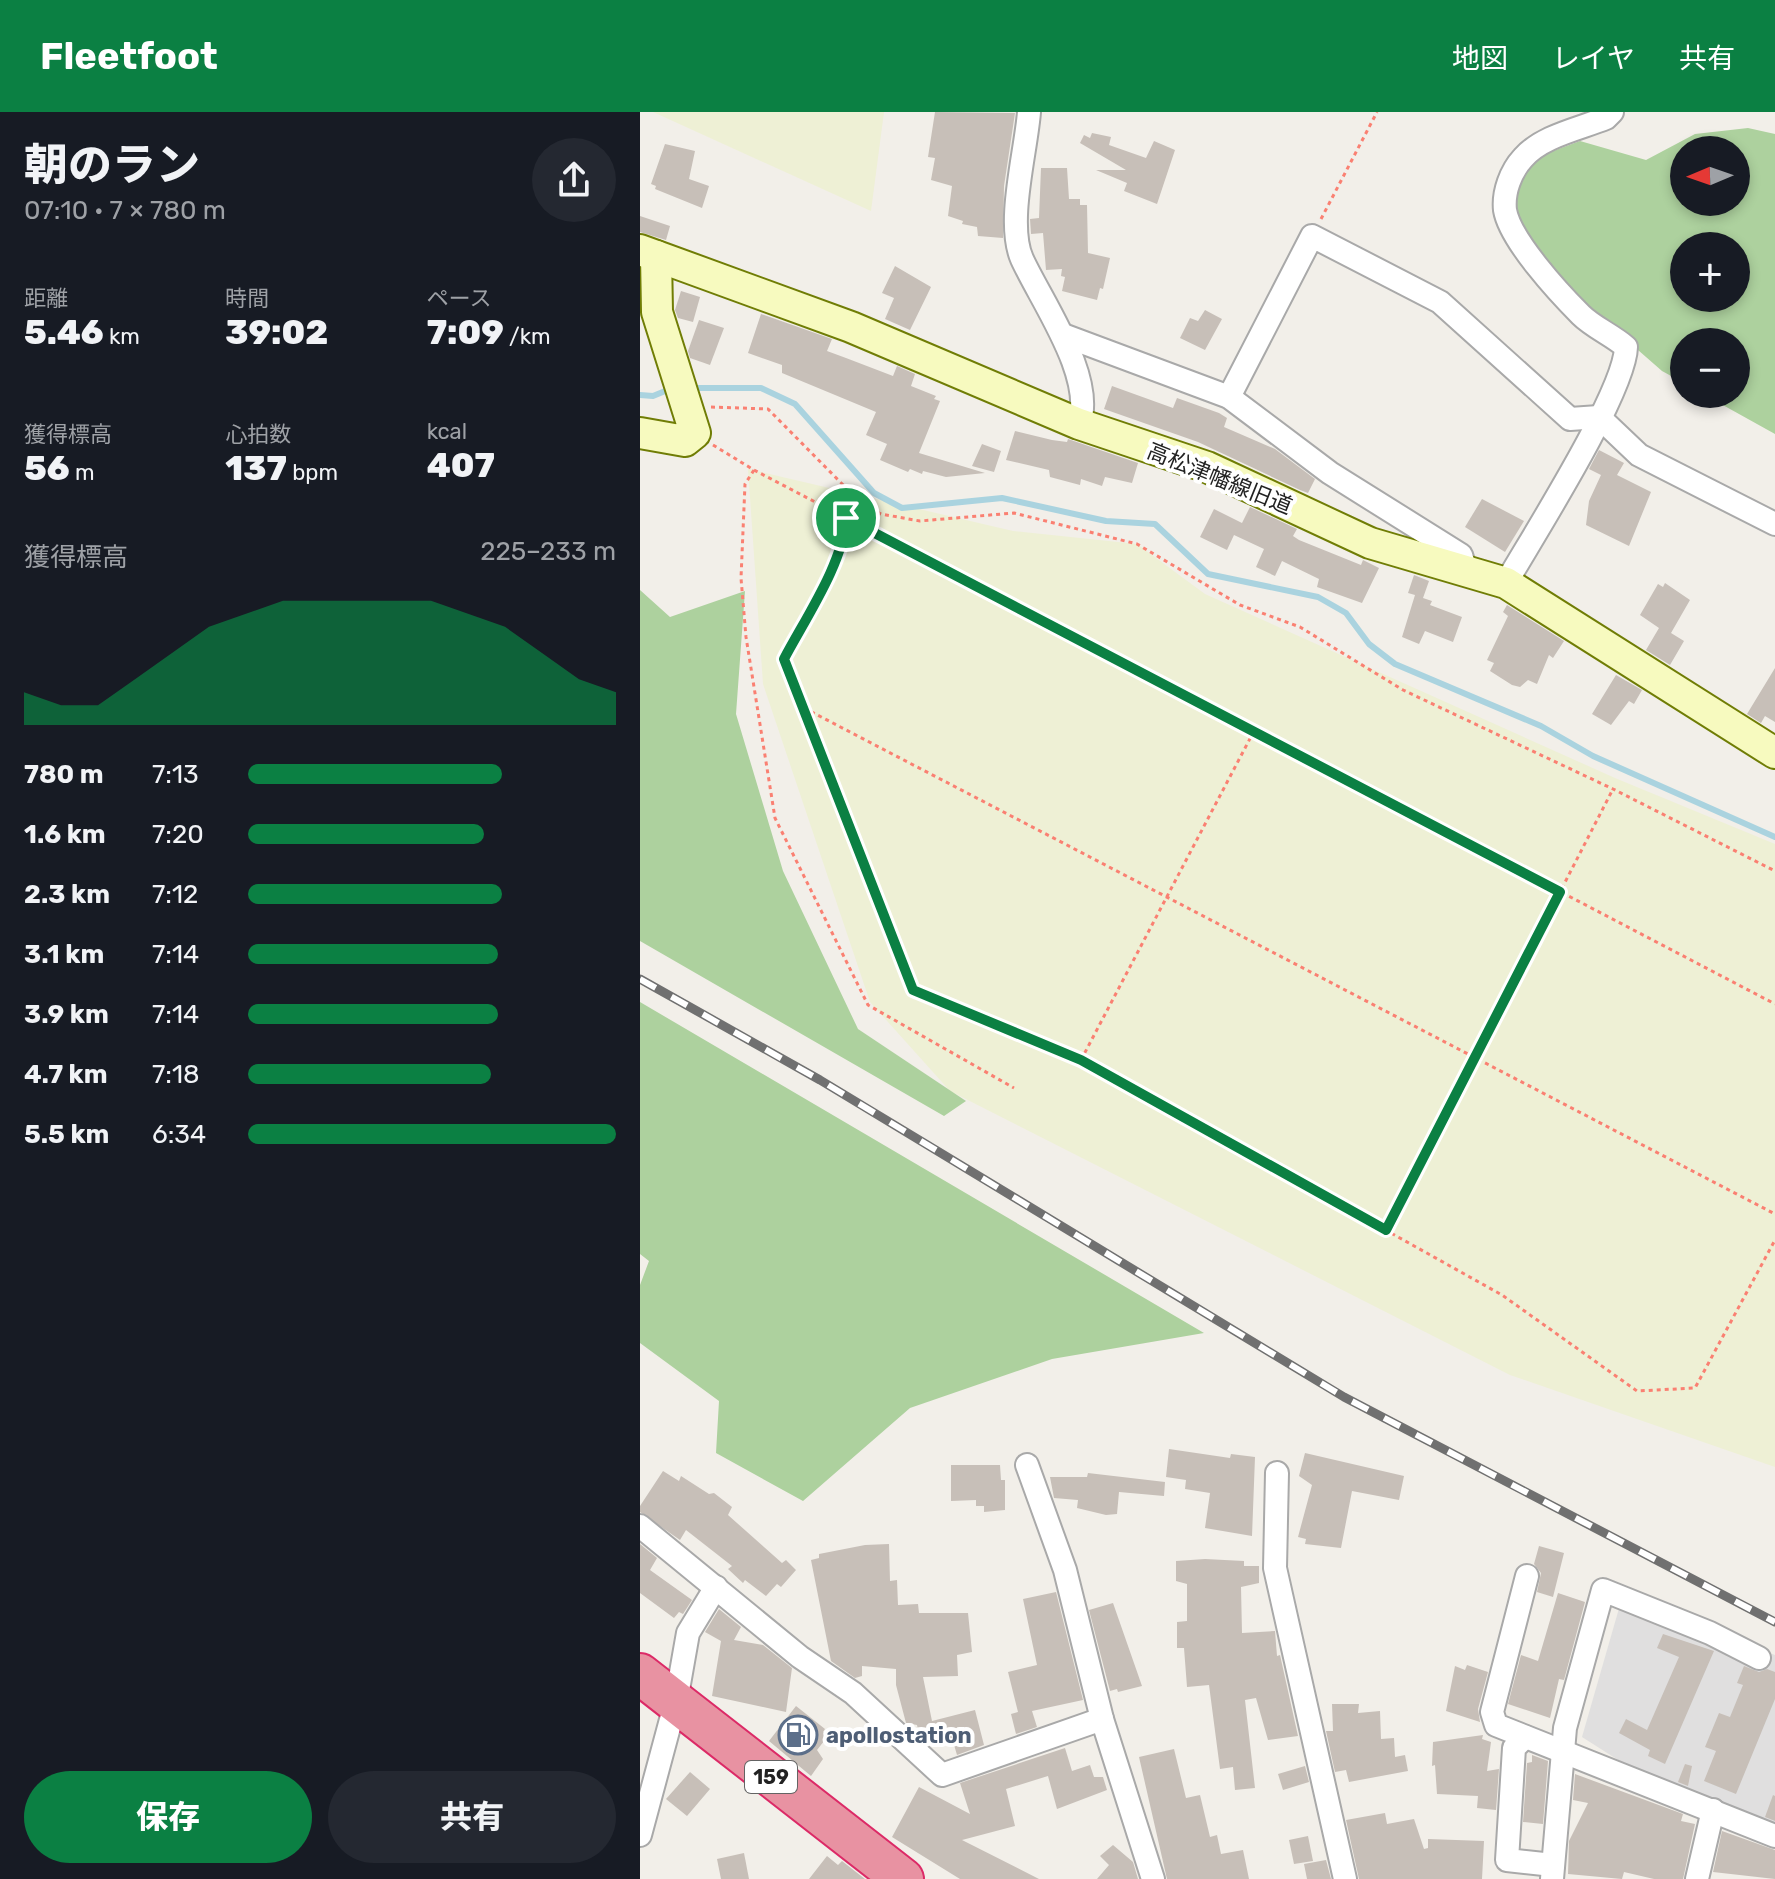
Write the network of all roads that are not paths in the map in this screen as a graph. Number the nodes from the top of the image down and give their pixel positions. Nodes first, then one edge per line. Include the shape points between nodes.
1 (1029, 112) edge
2 (1612, 112) edge
3 (648, 253) edge
4 (1063, 335) junction
5 (1229, 397) junction
6 (1599, 417) junction
7 (1079, 424) junction
8 (640, 433) edge
9 (1775, 524) edge
10 (1466, 571) junction
11 (1506, 583) junction
12 (1775, 753) edge
13 (1027, 1465) dead end
14 (1277, 1473) dead end
15 (640, 1526) edge
16 (1527, 1576) dead end
17 (716, 1587) junction
18 (1759, 1658) dead end
19 (640, 1674) edge
20 (676, 1701) junction
21 (1102, 1719) junction
22 (1525, 1737) junction
23 (1564, 1753) junction
24 (1713, 1810) junction
25 (640, 1835) edge
26 (1775, 1836) edge
27 (1510, 1869) edge
28 (1552, 1872) edge
29 (903, 1879) edge
30 (1153, 1879) edge
31 (1345, 1879) edge
32 (1697, 1879) edge

1 - 4 street via 1014,216 1020,255
2 - 6 street via 1523,157 1509,179 1505,209 1516,237 1583,318 1626,347 1625,362
3 - 7 street, 高松津幡線旧道 via 851,327
3 - 8 street via 657,312 690,402 685,441
4 - 5 street
4 - 7 street via 1085,407
5 - 6 street via 1312,236 1440,302 1570,419
5 - 10 street via 1330,473 1461,555
6 - 9 street via 1639,455
6 - 11 street
7 - 10 street, 高松津幡線旧道 via 1207,467 1370,543
10 - 11 street, 高松津幡線旧道
11 - 12 street, 高松津幡線旧道
13 - 21 street via 1065,1570
14 - 31 street via 1275,1568
15 - 17 street
16 - 22 street via 1492,1712 1496,1725
17 - 20 street via 688,1633
17 - 21 street via 853,1693 942,1775
18 - 23 street via 1603,1590 1565,1728
19 - 20 highway, 159
20 - 25 street
20 - 29 highway, 159
21 - 30 street
22 - 23 street
22 - 27 street via 1514,1748
23 - 24 street
23 - 28 street
24 - 26 street
24 - 32 street
27 - 28 street

